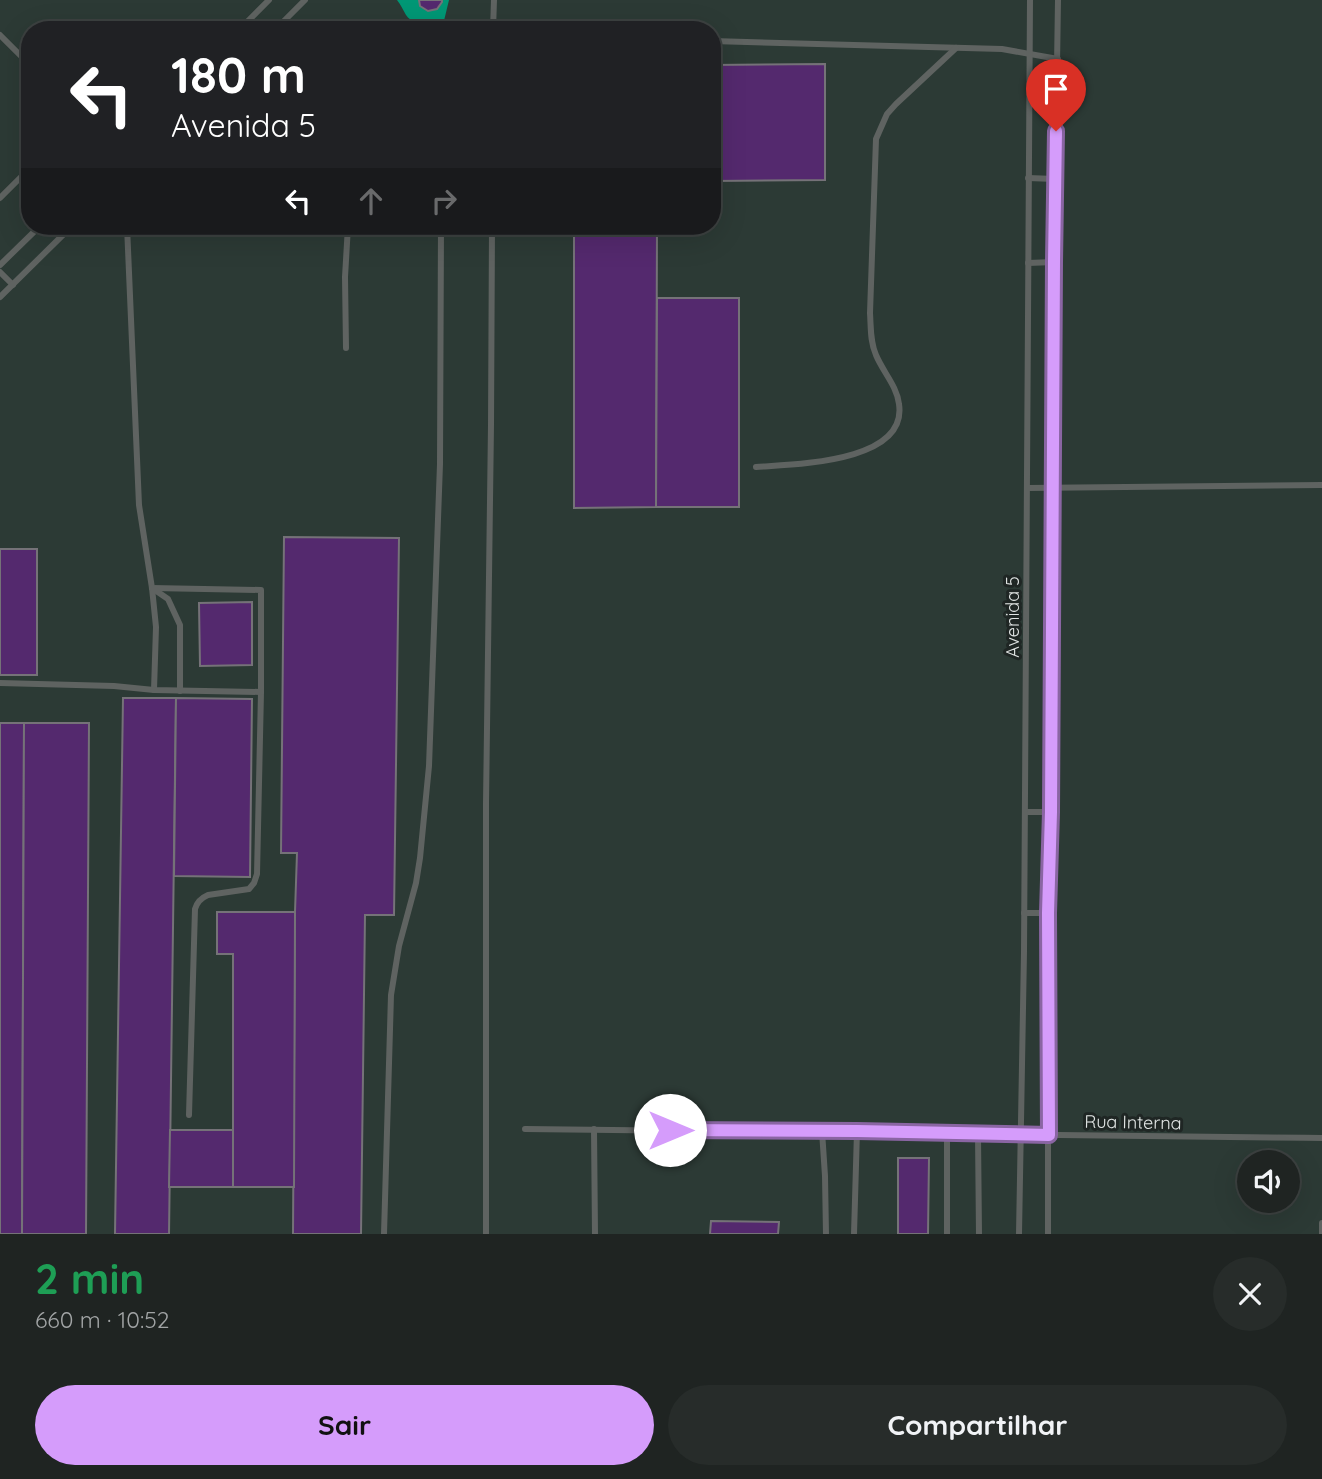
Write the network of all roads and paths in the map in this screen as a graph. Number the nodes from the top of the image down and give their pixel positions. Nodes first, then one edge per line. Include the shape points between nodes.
1 (269, 0) edge
2 (305, 0) edge
3 (494, 0) edge
4 (1030, 0) edge
5 (1058, 0) edge
6 (248, 21) edge
7 (284, 21) edge
8 (494, 21) edge
9 (0, 36) edge
10 (721, 41) edge
11 (956, 48) junction
12 (1030, 54) junction
13 (21, 56) edge
14 (1058, 59) junction
15 (21, 177) edge
16 (1028, 178) junction
17 (1055, 179) junction
18 (0, 198) edge
19 (31, 235) edge
20 (63, 235) edge
21 (127, 235) edge
22 (347, 235) edge
23 (441, 235) edge
24 (492, 235) edge
25 (1054, 262) junction
26 (1028, 263) junction
27 (0, 265) edge
28 (0, 272) edge
29 (13, 285) junction
30 (0, 297) edge
31 (346, 348) dead end
32 (756, 467) dead end
33 (1322, 485) edge
34 (1027, 488) junction
35 (1053, 488) junction
36 (152, 588) junction
37 (0, 683) edge
38 (154, 690) junction
39 (180, 691) junction
40 (261, 692) junction
41 (1025, 812) junction
42 (1051, 812) junction
43 (1024, 913) junction
44 (1048, 913) junction
45 (189, 1115) dead end
46 (525, 1129) dead end
47 (594, 1129) junction
48 (822, 1131) junction
49 (857, 1131) junction
50 (947, 1134) junction
51 (978, 1135) junction
52 (1021, 1135) junction
53 (1049, 1135) junction
54 (1322, 1138) edge
55 (1322, 1223) edge
56 (384, 1234) edge
57 (486, 1234) edge
58 (595, 1234) edge
59 (826, 1234) edge
60 (854, 1234) edge
61 (947, 1234) edge
62 (979, 1234) edge
63 (1019, 1234) edge
64 (1048, 1234) edge
65 (1322, 1234) edge

1 - 6 lane
2 - 7 lane
3 - 8 lane
4 - 12 lane, Avenida 5
5 - 14 lane
9 - 13 lane
10 - 11 lane
11 - 12 lane
11 - 32 lane via 896,103 876,139 872,340 897,394 897,422 878,444 852,456
12 - 14 lane
12 - 16 lane, Avenida 5
14 - 17 lane
15 - 18 lane
16 - 17 lane
16 - 26 lane, Avenida 5
17 - 25 lane
19 - 27 lane
20 - 29 lane
21 - 36 lane via 139,505
22 - 31 lane
23 - 56 lane via 440,464 429,766 416,883 391,995
24 - 57 lane
25 - 26 lane
25 - 35 lane
26 - 34 lane, Avenida 5
28 - 29 lane
29 - 30 lane
33 - 35 lane
34 - 35 lane
34 - 41 lane, Avenida 5
35 - 42 lane
36 - 38 lane
36 - 39 lane via 168,599 180,625
36 - 40 lane via 261,590
37 - 38 lane
38 - 39 lane
39 - 40 lane
40 - 45 lane via 257,874 249,889 208,895 195,909
41 - 42 lane
41 - 43 lane, Avenida 5
42 - 44 lane
43 - 44 lane
43 - 52 lane, Avenida 5
44 - 53 lane
46 - 47 lane, Rua Interna
47 - 48 lane, Rua Interna
47 - 58 lane
48 - 49 lane, Rua Interna
48 - 59 lane
49 - 50 lane, Rua Interna
49 - 60 lane
50 - 51 lane, Rua Interna
50 - 61 lane
51 - 52 lane, Rua Interna
51 - 62 lane
52 - 53 lane, Rua Interna
52 - 63 lane, Avenida 5
53 - 54 lane, Rua Interna
53 - 64 lane
55 - 65 lane

